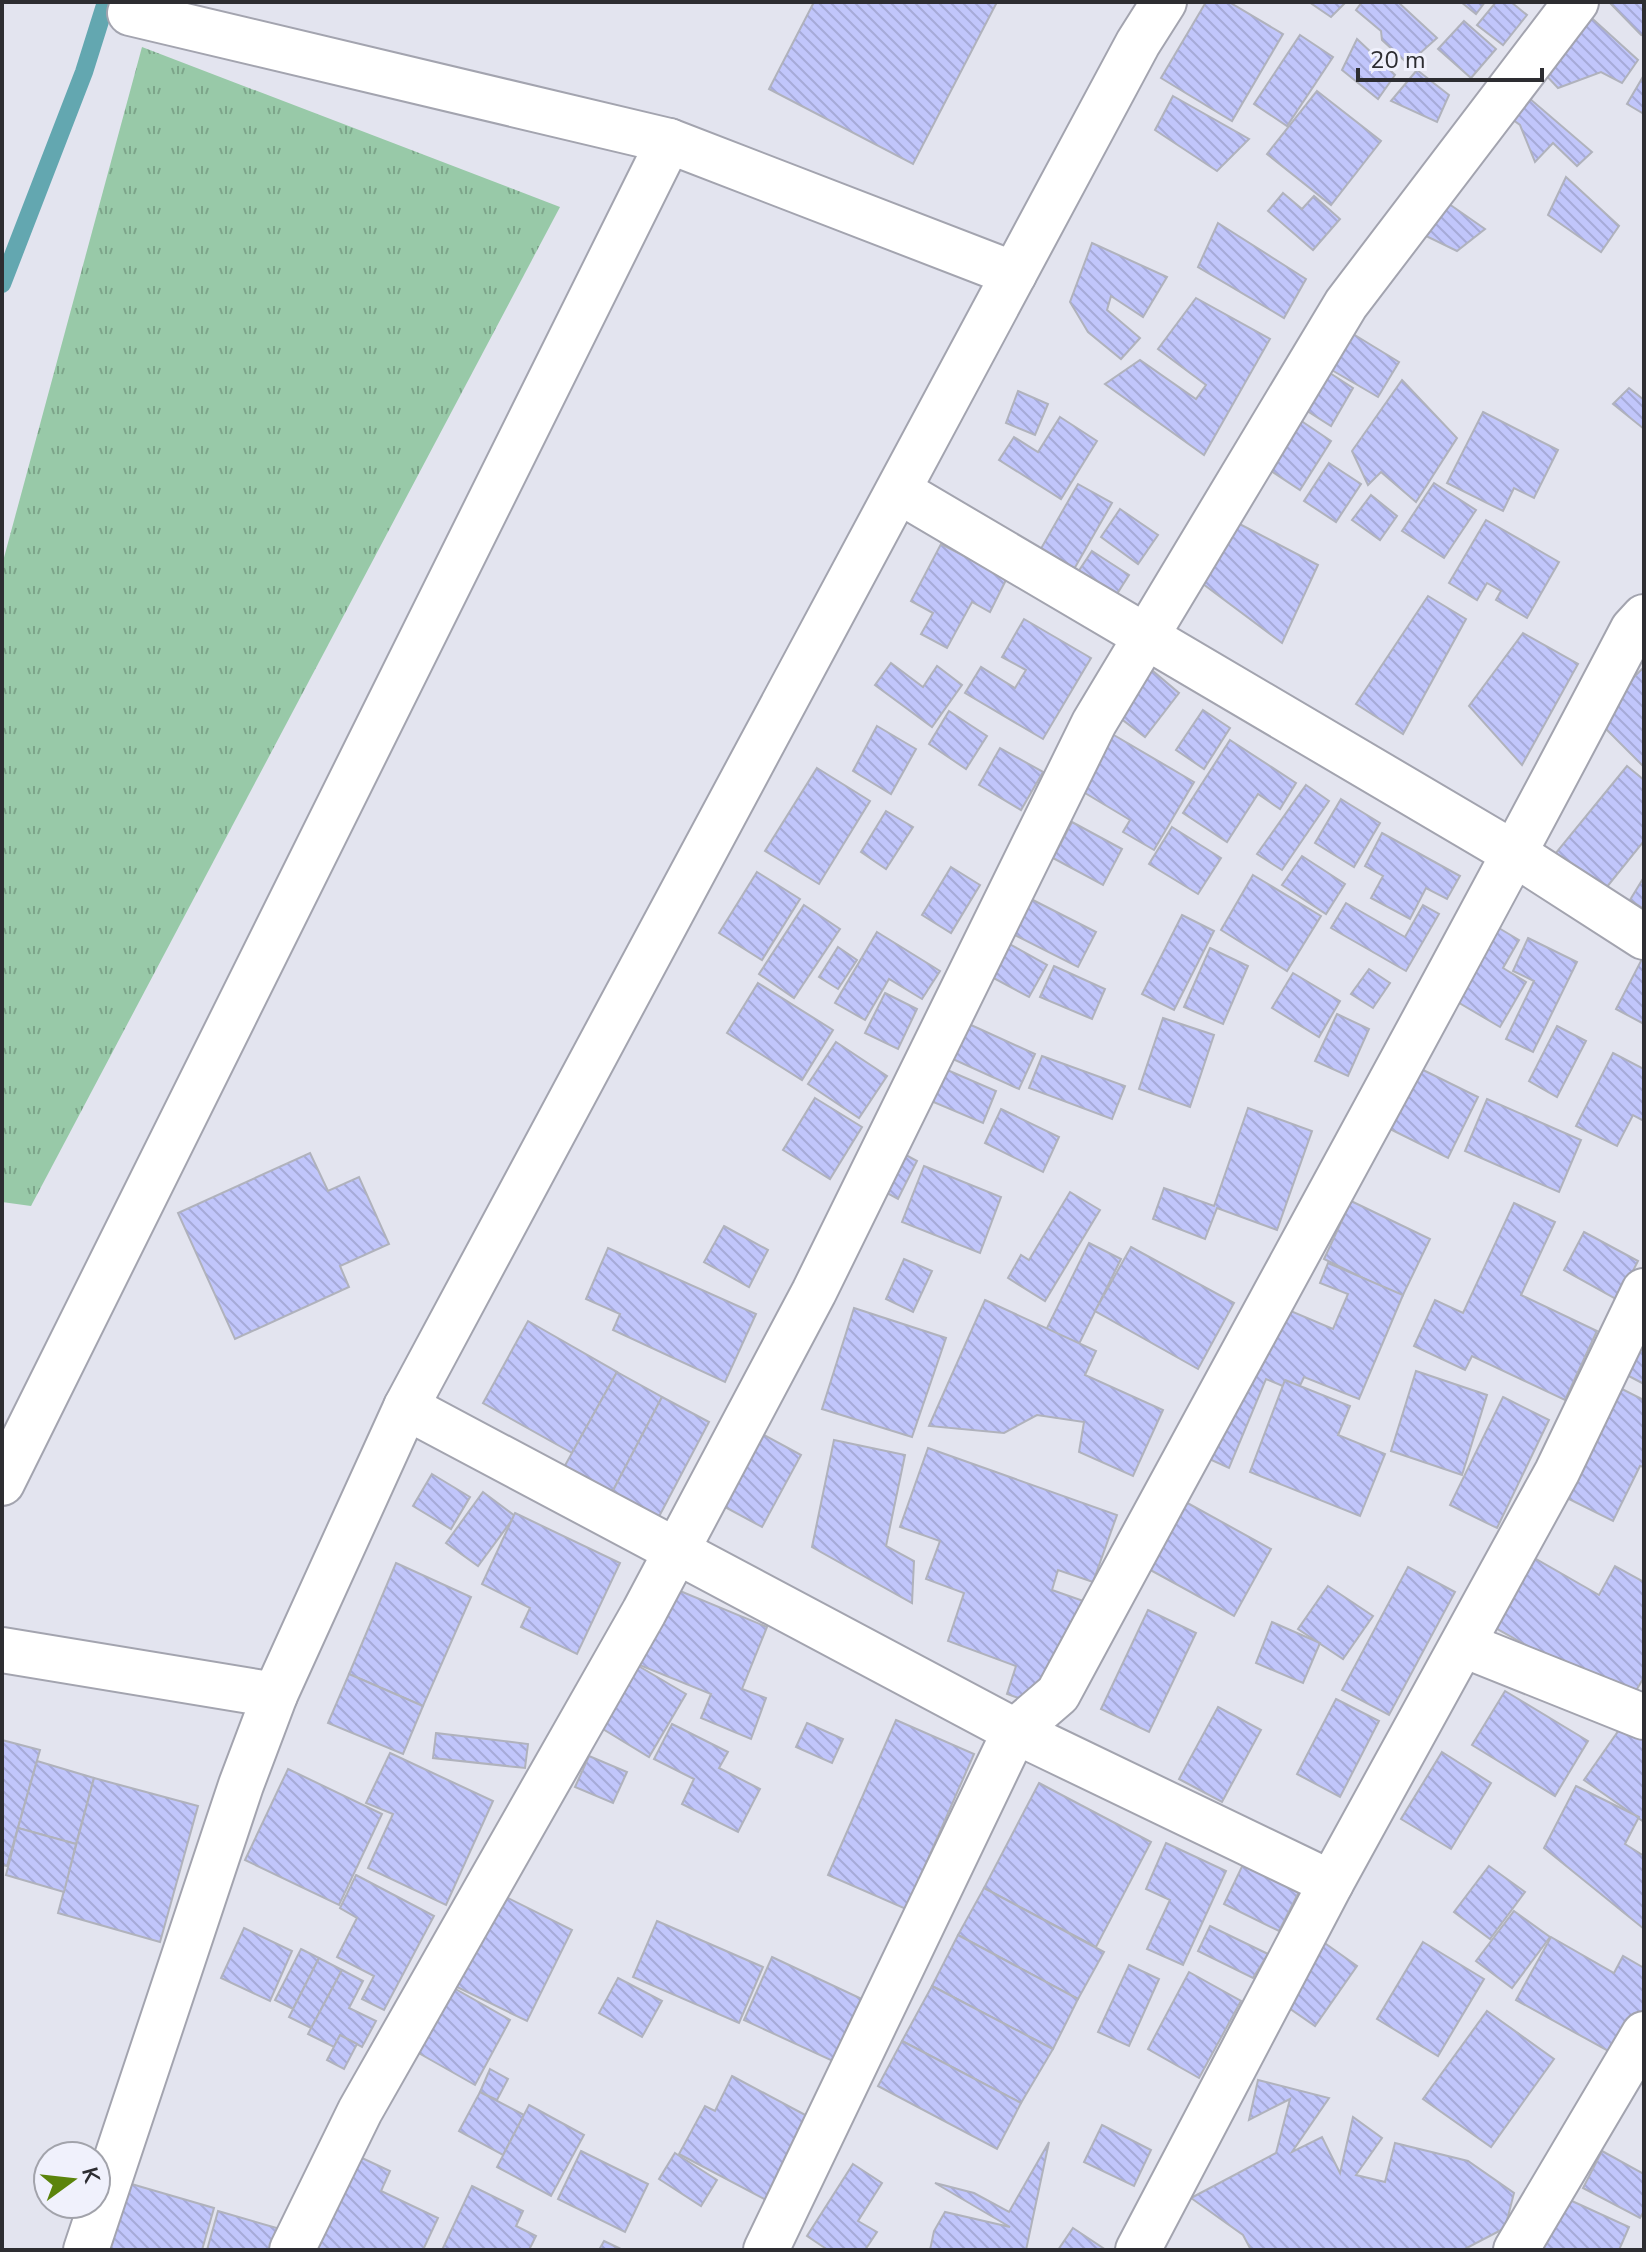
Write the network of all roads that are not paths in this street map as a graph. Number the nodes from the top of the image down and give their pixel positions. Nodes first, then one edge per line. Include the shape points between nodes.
1 (1164, 2) edge
2 (1576, 2) edge
3 (130, 13) dead end
4 (669, 141) junction
5 (1014, 274) junction
6 (899, 491) junction
7 (1644, 617) edge
8 (1147, 635) junction
9 (1515, 854) junction
10 (1644, 937) edge
11 (1644, 1291) edge
12 (406, 1407) junction
13 (2, 1483) edge
14 (677, 1551) junction
15 (1464, 1645) junction
16 (2, 1650) edge
17 (275, 1695) junction
18 (1644, 1717) edge
19 (1015, 1731) junction
20 (1331, 1883) junction
21 (1644, 2034) edge
22 (86, 2250) edge
23 (292, 2250) edge
24 (766, 2250) edge
25 (1138, 2250) edge
26 (1516, 2250) edge

1 - 5 street
2 - 8 street via 1346,304
3 - 4 street
4 - 5 street
4 - 13 street
5 - 6 street
6 - 8 street
6 - 12 street
7 - 9 street
8 - 9 street
8 - 14 street via 1094,723 814,1292
9 - 10 street
9 - 19 street via 1058,1694
11 - 15 street via 1557,1472
12 - 14 street
12 - 17 street
14 - 19 street
14 - 23 street via 360,2111
15 - 18 street
15 - 20 street
16 - 17 street
17 - 22 street
19 - 20 street
19 - 24 street
20 - 25 street
21 - 26 street

